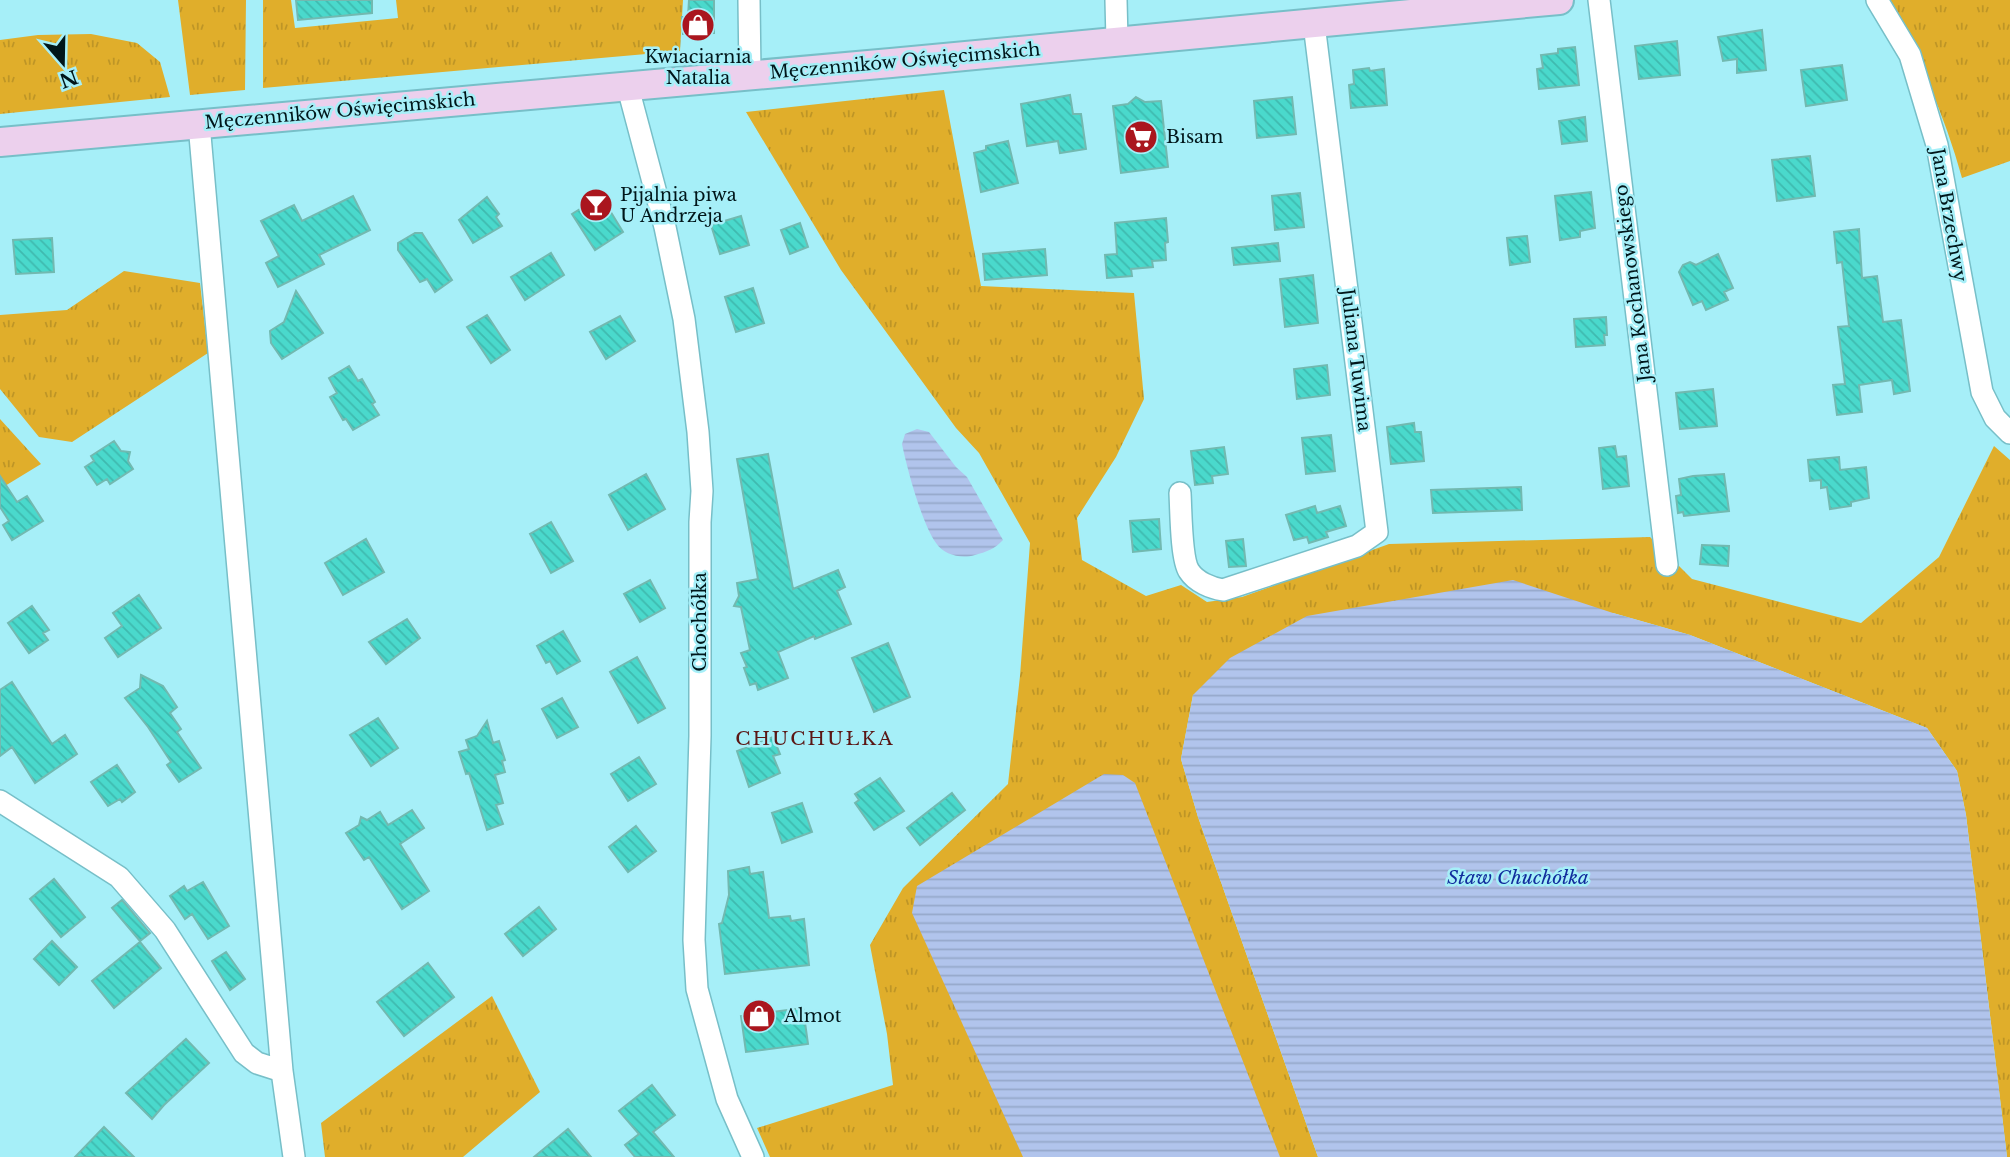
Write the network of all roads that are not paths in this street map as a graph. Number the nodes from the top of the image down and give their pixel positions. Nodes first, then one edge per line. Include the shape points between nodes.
1 (749, 0) edge
2 (1116, 0) edge
3 (1559, 0) edge
4 (1599, 0) edge
5 (1877, 0) edge
6 (1314, 24) junction
7 (1117, 41) junction
8 (750, 74) junction
9 (627, 85) junction
10 (199, 124) junction
11 (0, 142) edge
12 (2010, 433) edge
13 (1180, 493) dead end
14 (1667, 565) dead end
15 (0, 801) edge
16 (282, 1071) junction
17 (294, 1157) edge
18 (753, 1157) edge

1 - 8 street
2 - 7 street
3 - 6 main road, Męczenników Oświęcimskich
4 - 14 street, Jana Kochanowskiego
5 - 12 street, Jana Brzechwy via 1910,54 1937,145 1982,393 1994,418
6 - 7 main road, Męczenników Oświęcimskich
6 - 13 street, Juliana Tuwima via 1377,532 1357,546 1223,590 1211,588 1189,572 1185,560
7 - 8 main road, Męczenników Oświęcimskich
8 - 9 main road, Męczenników Oświęcimskich
9 - 10 main road, Męczenników Oświęcimskich
9 - 18 street, Chochółka via 684,319 698,432 702,491 697,989 727,1099
10 - 11 main road, Męczenników Oświęcimskich
10 - 16 street
15 - 16 street via 119,877 165,930 244,1053
16 - 17 street

